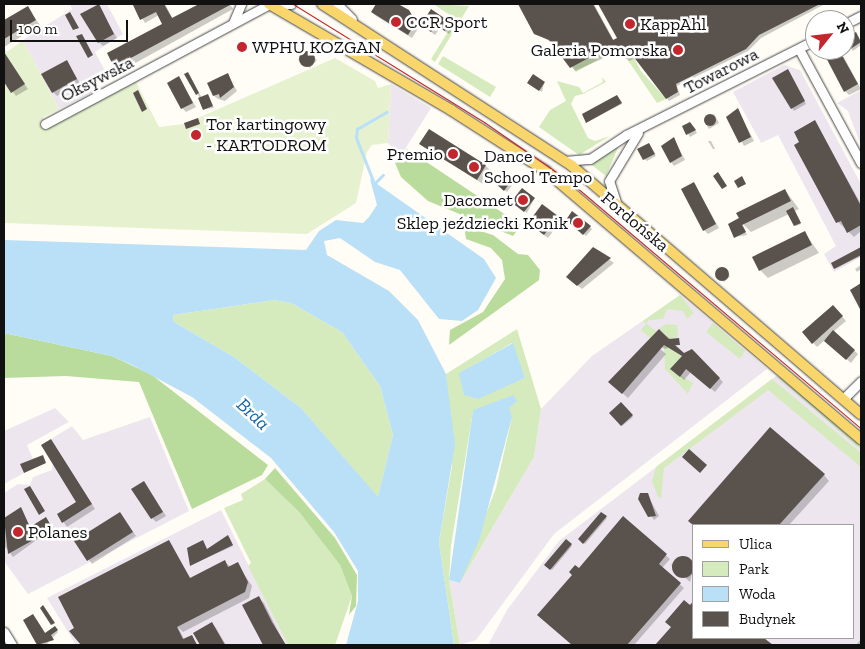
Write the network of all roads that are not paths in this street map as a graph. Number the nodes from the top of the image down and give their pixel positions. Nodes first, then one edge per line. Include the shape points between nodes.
1 (241, 4) edge
2 (269, 4) edge
3 (291, 4) edge
4 (322, 4) edge
5 (336, 4) edge
6 (231, 25) junction
7 (370, 34) junction
8 (805, 46) edge
9 (799, 49) junction
10 (45, 124) dead end
11 (642, 129) junction
12 (564, 161) junction
13 (861, 163) edge
14 (616, 202) junction
15 (861, 381) edge
16 (843, 399) junction
17 (861, 415) edge
18 (861, 439) edge
19 (4, 632) edge
20 (12, 645) edge

1 - 6 street
2 - 3 street
2 - 6 street, Oksywska
2 - 18 main road, Fordońska via 451,110 546,171
4 - 7 main road, Fordońska
5 - 7 street
6 - 10 street, Oksywska
7 - 12 main road, Fordońska
8 - 9 street, Towarowa
9 - 11 street, Towarowa
9 - 13 street
11 - 12 street, Towarowa via 584,162
11 - 14 street, Towarowa via 623,151 609,181
12 - 14 main road, Fordońska
14 - 16 main road, Fordońska
15 - 16 street
16 - 17 main road, Fordońska
19 - 20 street

